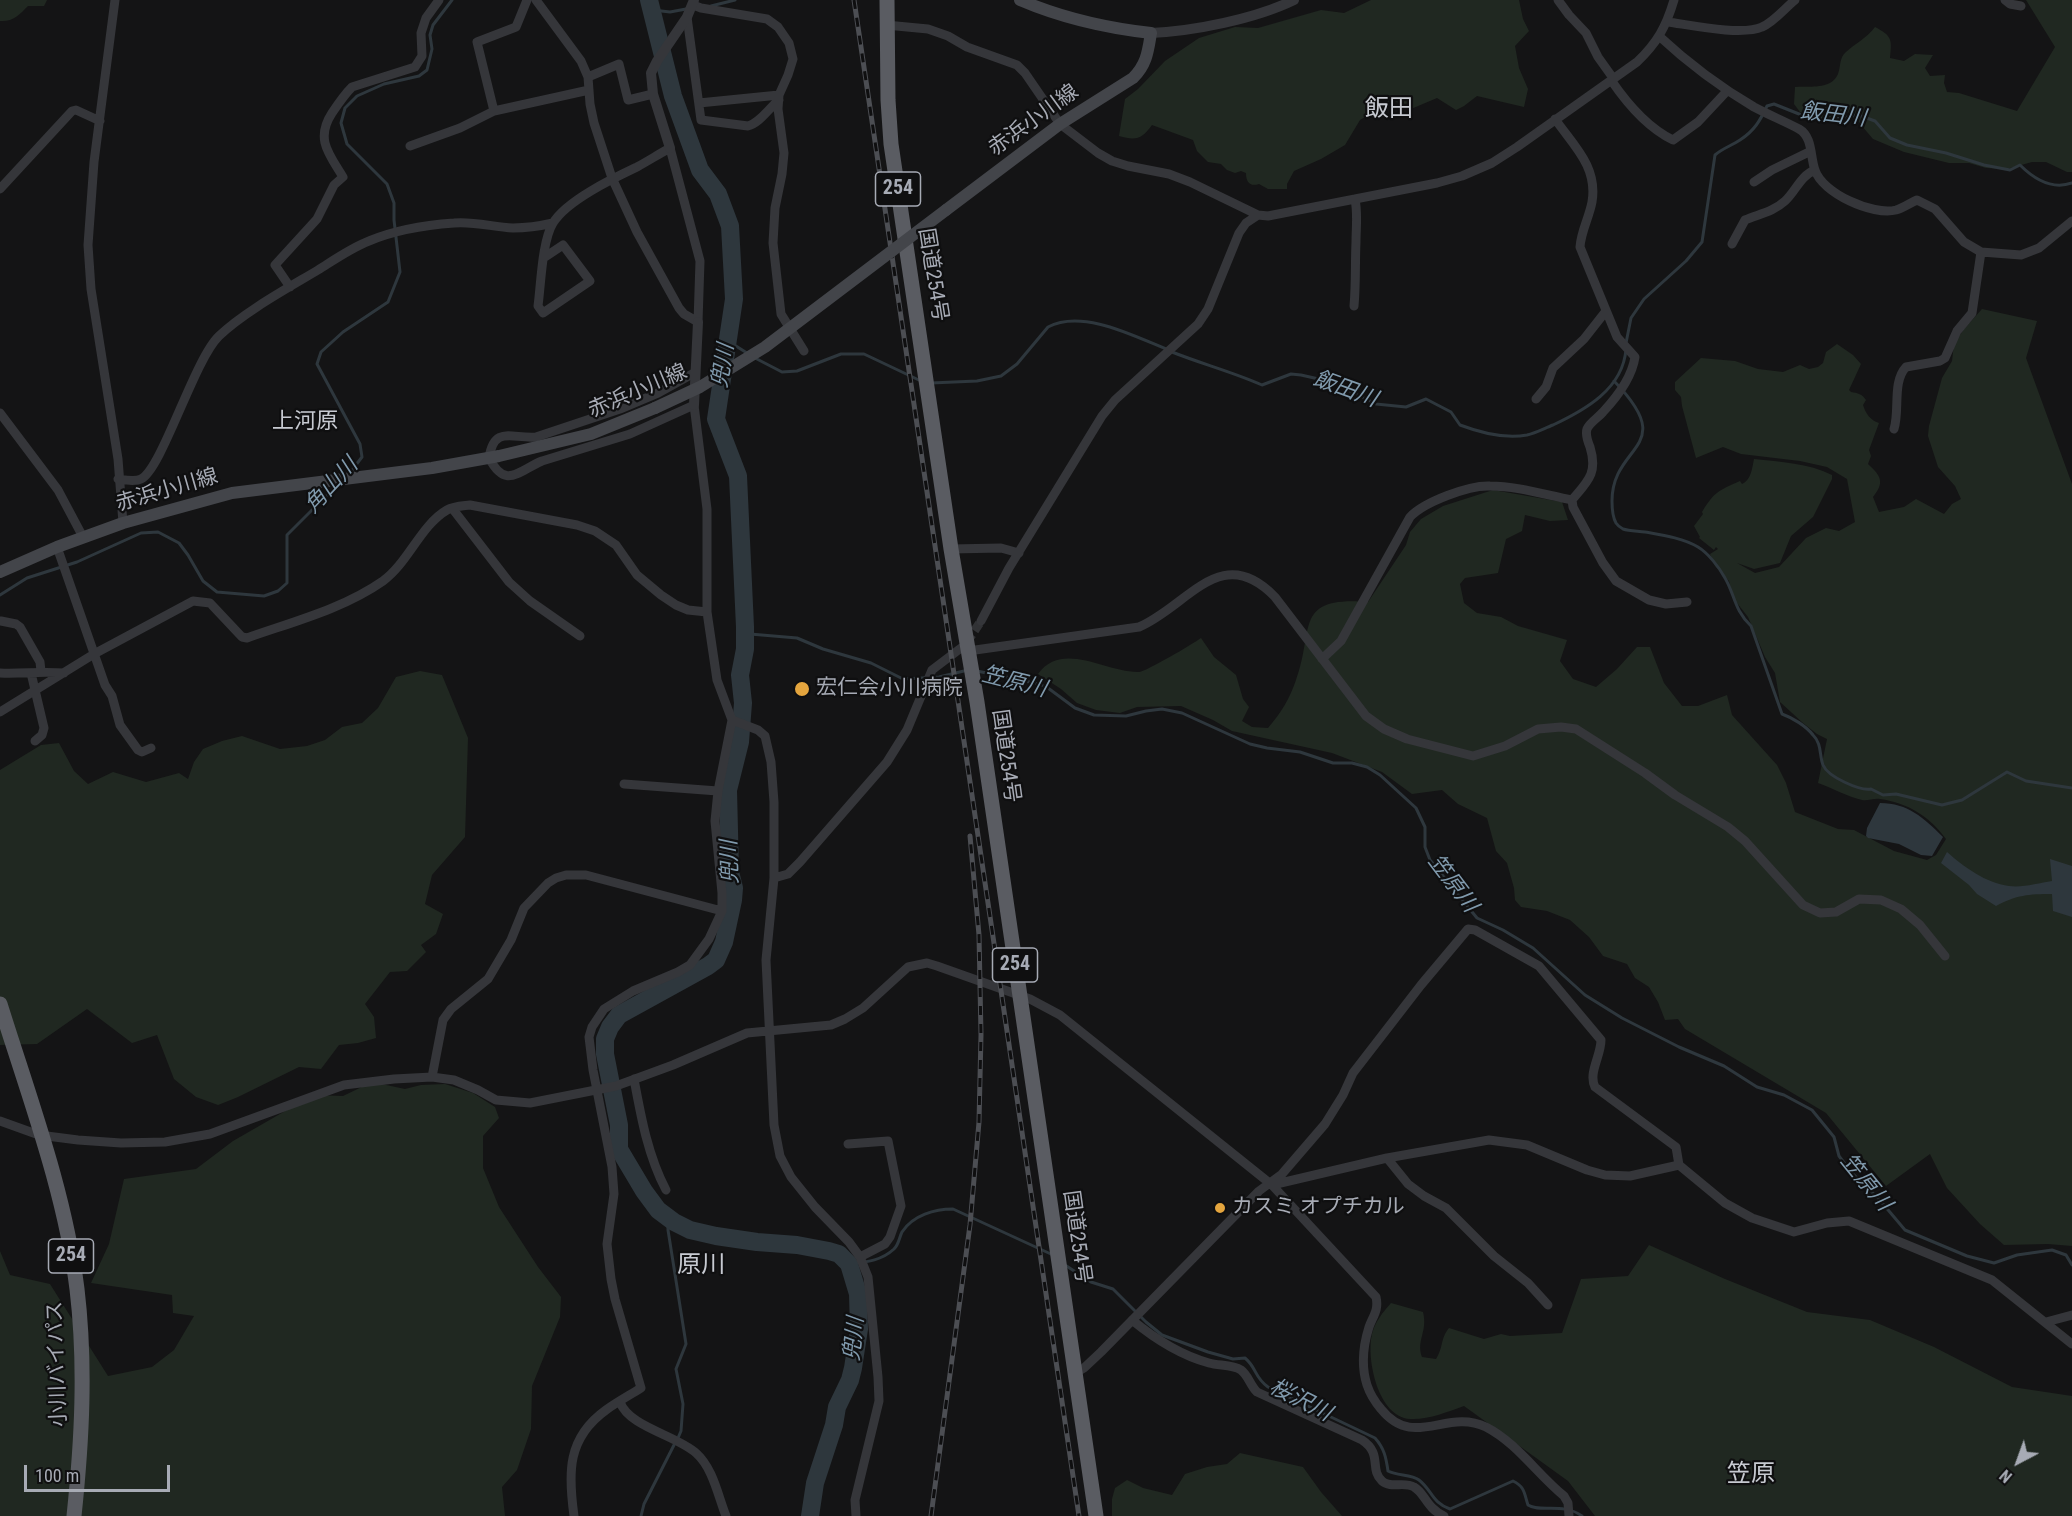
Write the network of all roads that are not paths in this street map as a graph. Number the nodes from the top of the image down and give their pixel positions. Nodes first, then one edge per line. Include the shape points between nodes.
1 (115, 0) edge
2 (439, 0) edge
3 (526, 0) edge
4 (536, 0) edge
5 (887, 0) edge
6 (1020, 0) edge
7 (1294, 0) edge
8 (1558, 0) edge
9 (1674, 0) edge
10 (1795, 0) edge
11 (2005, 0) edge
12 (693, 2) edge
13 (2021, 6) dead end
14 (687, 17) junction
15 (1668, 22) junction
16 (886, 25) junction
17 (1151, 33) junction
18 (1659, 36) junction
19 (588, 77) junction
20 (1612, 79) junction
21 (589, 90) junction
22 (1727, 91) junction
23 (653, 94) junction
24 (779, 98) junction
25 (699, 103) junction
26 (494, 111) junction
27 (1555, 120) junction
28 (100, 121) junction
29 (1060, 124) junction
30 (410, 146) dead end
31 (670, 148) junction
32 (1811, 151) junction
33 (1815, 170) junction
34 (612, 178) junction
35 (1754, 182) dead end
36 (0, 189) edge
37 (1355, 199) junction
38 (1258, 215) junction
39 (2072, 221) edge
40 (553, 223) junction
41 (1732, 244) dead end
42 (1981, 252) junction
43 (545, 257) junction
44 (290, 287) junction
45 (1354, 306) dead end
46 (1606, 311) junction
47 (698, 322) junction
48 (804, 351) dead end
49 (694, 373) junction
50 (1536, 399) dead end
51 (694, 405) junction
52 (0, 413) edge
53 (1894, 429) dead end
54 (489, 458) junction
55 (118, 479) junction
56 (1572, 500) junction
57 (452, 508) junction
58 (123, 523) junction
59 (83, 537) junction
60 (951, 549) junction
61 (59, 552) junction
62 (1019, 553) junction
63 (0, 572) edge
64 (1687, 602) dead end
65 (707, 612) junction
66 (1, 621) edge
67 (981, 621) tunnel mouth
68 (580, 636) dead end
69 (94, 654) junction
70 (966, 654) junction
71 (1322, 659) junction
72 (36, 672) junction
73 (0, 673) edge
74 (64, 673) junction
75 (35, 690) junction
76 (0, 712) edge
77 (735, 721) junction
78 (35, 741) dead end
79 (151, 748) dead end
80 (624, 784) dead end
81 (718, 791) junction
82 (774, 878) junction
83 (722, 910) junction
84 (1945, 956) dead end
85 (1020, 995) junction
86 (0, 1004) edge
87 (770, 1032) junction
88 (432, 1077) junction
89 (634, 1079) junction
90 (599, 1089) junction
91 (0, 1121) edge
92 (41, 1135) junction
93 (848, 1144) dead end
94 (1387, 1158) junction
95 (1679, 1165) junction
96 (1270, 1184) junction
97 (666, 1190) dead end
98 (862, 1261) junction
99 (1548, 1305) dead end
100 (2072, 1315) edge
101 (1136, 1317) junction
102 (2046, 1322) junction
103 (2072, 1344) edge
104 (1074, 1374) junction
105 (620, 1402) junction
106 (74, 1516) edge
107 (574, 1516) edge
108 (726, 1516) edge
109 (856, 1516) edge
110 (1096, 1516) edge
111 (1444, 1516) edge
112 (1569, 1516) edge

1 - 28 street
2 - 44 street via 426,18 422,56 415,67 352,87 325,124 326,146 343,177 334,185 317,219 275,266
3 - 26 street via 516,27 477,42
4 - 19 street
5 - 16 highway, 国道254号 / 254
6 - 17 main road via 1114,29
7 - 17 street via 1250,16
8 - 20 street via 1586,33
9 - 15 street
10 - 15 street via 1755,29
11 - 13 street
12 - 14 street
12 - 24 street via 701,8 758,16 778,27 789,43 793,59
14 - 23 street via 651,73
14 - 25 street
15 - 18 street
16 - 29 street via 928,29 1017,65
16 - 60 highway, 国道254号 / 254 via 891,144
17 - 29 main road, 赤浜小川線 via 1148,55 1140,71
18 - 20 street via 1636,62
18 - 22 street
19 - 21 street
19 - 23 street via 619,64 628,100
20 - 22 street via 1620,94 1673,140 1698,122
20 - 27 street
21 - 26 street
21 - 34 street via 594,123
22 - 32 street via 1800,130 1807,136
23 - 31 street
24 - 25 street
24 - 25 street via 756,124 748,126 701,120
24 - 48 street via 784,153 772,243 781,315
26 - 30 street
27 - 37 street via 1478,170 1437,183
27 - 46 street via 1591,171 1594,185 1580,247
28 - 36 street via 72,111
28 - 55 street via 88,245
29 - 38 street via 1112,161 1169,174
29 - 54 main road, 赤浜小川線, bridge via 765,347 700,387 591,434
31 - 34 street
31 - 47 street via 700,261
32 - 33 street
32 - 35 street
33 - 41 street via 1802,178 1789,197 1773,210 1745,220
33 - 42 street via 1833,193 1871,208 1896,210 1917,200 1935,208 1964,242
34 - 40 street via 582,197
34 - 47 street via 679,308
37 - 38 street
37 - 45 street via 1358,217
38 - 62 street via 1239,233 1198,324 1114,400
39 - 42 street via 2039,248 2022,255
40 - 43 street
40 - 44 street via 513,228 456,222 388,235 352,250
42 - 53 street via 1972,313 1957,331 1945,358 1903,370
43 - 43 street via 563,245 590,281 543,313 538,306
44 - 55 street via 218,337 144,477
46 - 50 street via 1553,368
46 - 56 street via 1617,337 1635,361 1614,400 1587,430 1593,472
47 - 49 street
49 - 51 street
49 - 54 street via 620,409 536,437 500,436 494,441
51 - 54 street via 630,434 528,466 515,476 500,473
51 - 65 street via 707,510
52 - 59 street via 58,490
54 - 58 main road, 赤浜小川線 via 232,493
55 - 58 street
56 - 64 street via 1575,514 1616,581 1649,600 1666,604
56 - 71 street via 1488,485 1425,505 1410,517 1341,641
57 - 65 street via 470,505 595,531 616,545 637,575 661,595 688,610
57 - 68 street via 509,582
57 - 69 street via 436,519 382,582 325,611 247,638 210,603 193,601
58 - 59 main road, 赤浜小川線
59 - 61 main road, 赤浜小川線
60 - 62 street via 1001,548
60 - 70 highway, 国道254号 / 254
61 - 63 main road, 赤浜小川線
61 - 69 street
62 - 67 street
65 - 77 street via 717,680
66 - 72 street via 20,627 40,662
69 - 74 street
69 - 79 street via 120,725 138,750
70 - 71 street via 1139,627 1212,578 1238,575 1267,589
70 - 82 street via 931,672 907,730 888,762 800,862 788,874
70 - 85 highway, 国道254号 / 254 via 973,679
71 - 84 street via 1366,716 1383,729 1407,739 1473,756 1505,746 1538,729 1576,729 1728,827 1803,905 1820,913 1836,912 1860,899 1881,900 1901,909 1920,925
72 - 73 street
72 - 74 street
72 - 75 street
74 - 75 street
75 - 76 street
75 - 78 street via 44,728
77 - 81 street
77 - 82 street via 758,730 770,750
80 - 81 street
81 - 83 street via 715,821
82 - 87 street via 766,960
83 - 88 street via 586,875 556,878 524,908 488,979 443,1020
83 - 90 street via 709,939 690,965 604,1009 589,1037
85 - 87 street via 927,963 908,967 845,1019 831,1025
85 - 96 street via 1060,1015 1096,1042
85 - 104 highway, 国道254号 / 254
86 - 92 highway, 小川バイパス / 254
87 - 89 street via 747,1033
87 - 98 street via 774,1125 780,1156 791,1177
88 - 90 street via 454,1080 496,1100 516,1103
88 - 92 street via 344,1085 210,1134 165,1142 121,1143
89 - 90 street
89 - 97 street via 653,1161
90 - 105 street via 614,1194 607,1245 611,1279 641,1388
91 - 92 street
92 - 106 highway, 小川バイパス / 254 via 66,1231 81,1327 82,1430
93 - 98 street via 888,1141 901,1206 890,1237
94 - 95 street via 1489,1140 1527,1145 1605,1175 1630,1176
94 - 96 street
94 - 99 street via 1408,1184 1446,1208
95 - 96 street via 1676,1147 1595,1087 1592,1078 1601,1041 1539,966 1468,929 1353,1073 1325,1124
95 - 102 street via 1725,1203 1752,1218 1794,1232 1849,1221 1992,1280
96 - 101 street
96 - 112 street via 1376,1298 1378,1309 1363,1354 1364,1375 1374,1400 1386,1415 1401,1426 1414,1429 1462,1420 1499,1434 1564,1496
98 - 109 street via 868,1277 879,1401 855,1500
100 - 102 street
101 - 104 street
101 - 111 street via 1165,1345 1209,1363 1240,1369 1257,1392 1362,1440 1371,1446 1382,1480 1413,1486 1433,1510
102 - 103 street
104 - 110 highway, 国道254号 / 254
105 - 107 street via 597,1418 574,1448 570,1484
105 - 108 street via 636,1420 682,1443 701,1458

